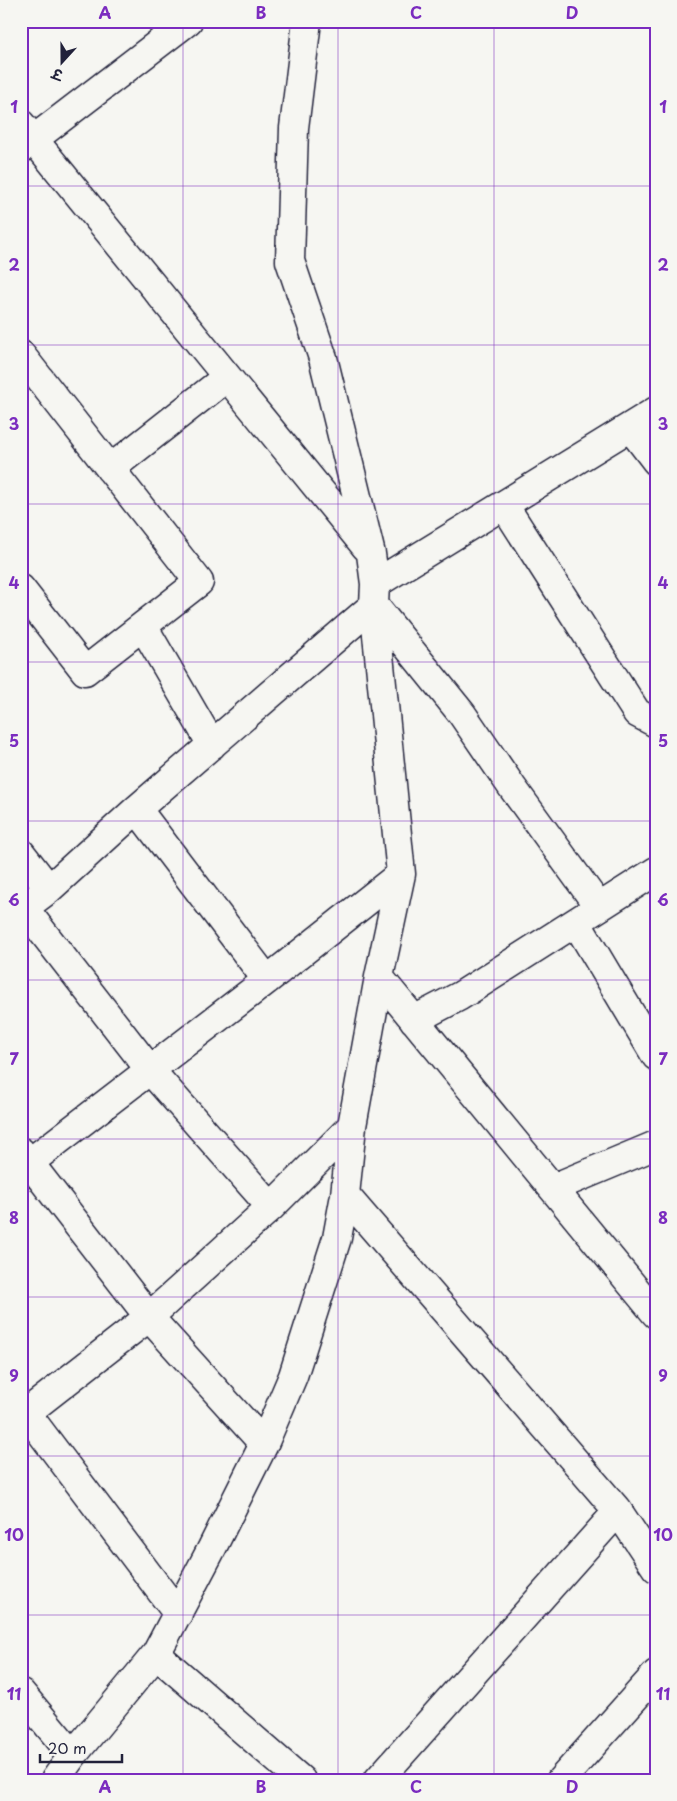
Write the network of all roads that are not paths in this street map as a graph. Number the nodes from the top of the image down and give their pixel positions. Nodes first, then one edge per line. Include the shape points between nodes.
1 (188, 21) edge
2 (307, 21) edge
3 (25, 138) edge
4 (21, 355) edge
5 (227, 376) junction
6 (656, 411) edge
7 (630, 427) junction
8 (656, 462) edge
9 (110, 469) junction
10 (504, 505) junction
11 (372, 554) junction
12 (21, 589) edge
13 (374, 594) junction
14 (143, 626) junction
15 (656, 723) edge
16 (212, 745) junction
17 (137, 808) junction
18 (21, 853) edge
19 (656, 871) edge
20 (401, 874) junction
21 (49, 889) junction
22 (599, 907) junction
23 (23, 909) edge
24 (576, 922) junction
25 (379, 976) junction
26 (267, 980) junction
27 (414, 1020) junction
28 (656, 1056) edge
29 (150, 1070) junction
30 (352, 1126) junction
31 (656, 1145) edge
32 (24, 1161) edge
33 (553, 1188) junction
34 (345, 1195) junction
35 (271, 1207) junction
36 (651, 1300) edge
37 (149, 1317) junction
38 (23, 1412) edge
39 (264, 1444) junction
40 (618, 1511) junction
41 (656, 1568) edge
42 (178, 1614) junction
43 (156, 1654) junction
44 (656, 1674) edge
45 (21, 1693) edge
46 (73, 1755) junction
47 (55, 1780) edge
48 (301, 1780) edge
49 (378, 1780) edge
50 (561, 1780) edge

1 - 3 street
2 - 11 street via 294,128 290,261 323,358
3 - 5 street
4 - 9 street
5 - 9 street
5 - 11 street
6 - 7 street
7 - 8 street
7 - 10 street
9 - 14 street via 199,582
10 - 13 street
10 - 15 street via 637,713
11 - 13 street
12 - 14 street via 85,671
13 - 16 street
13 - 20 street
13 - 22 street
14 - 16 street
16 - 17 street
17 - 21 street
17 - 26 street
18 - 21 street
19 - 22 street
20 - 25 street
20 - 26 street
21 - 23 street
22 - 24 street
23 - 29 street
24 - 27 street via 460,996
24 - 28 street
25 - 27 street
25 - 30 street
26 - 29 street
27 - 33 street
29 - 32 street
29 - 35 street
30 - 34 street
30 - 35 street
31 - 33 street
32 - 37 street
33 - 36 street
34 - 39 street via 338,1238 293,1376
34 - 40 street
35 - 37 street
37 - 38 street
37 - 39 street
38 - 42 street
39 - 42 street
40 - 41 street
40 - 49 street
42 - 43 street
43 - 46 street
43 - 48 street
44 - 50 street
45 - 46 street
46 - 47 street

